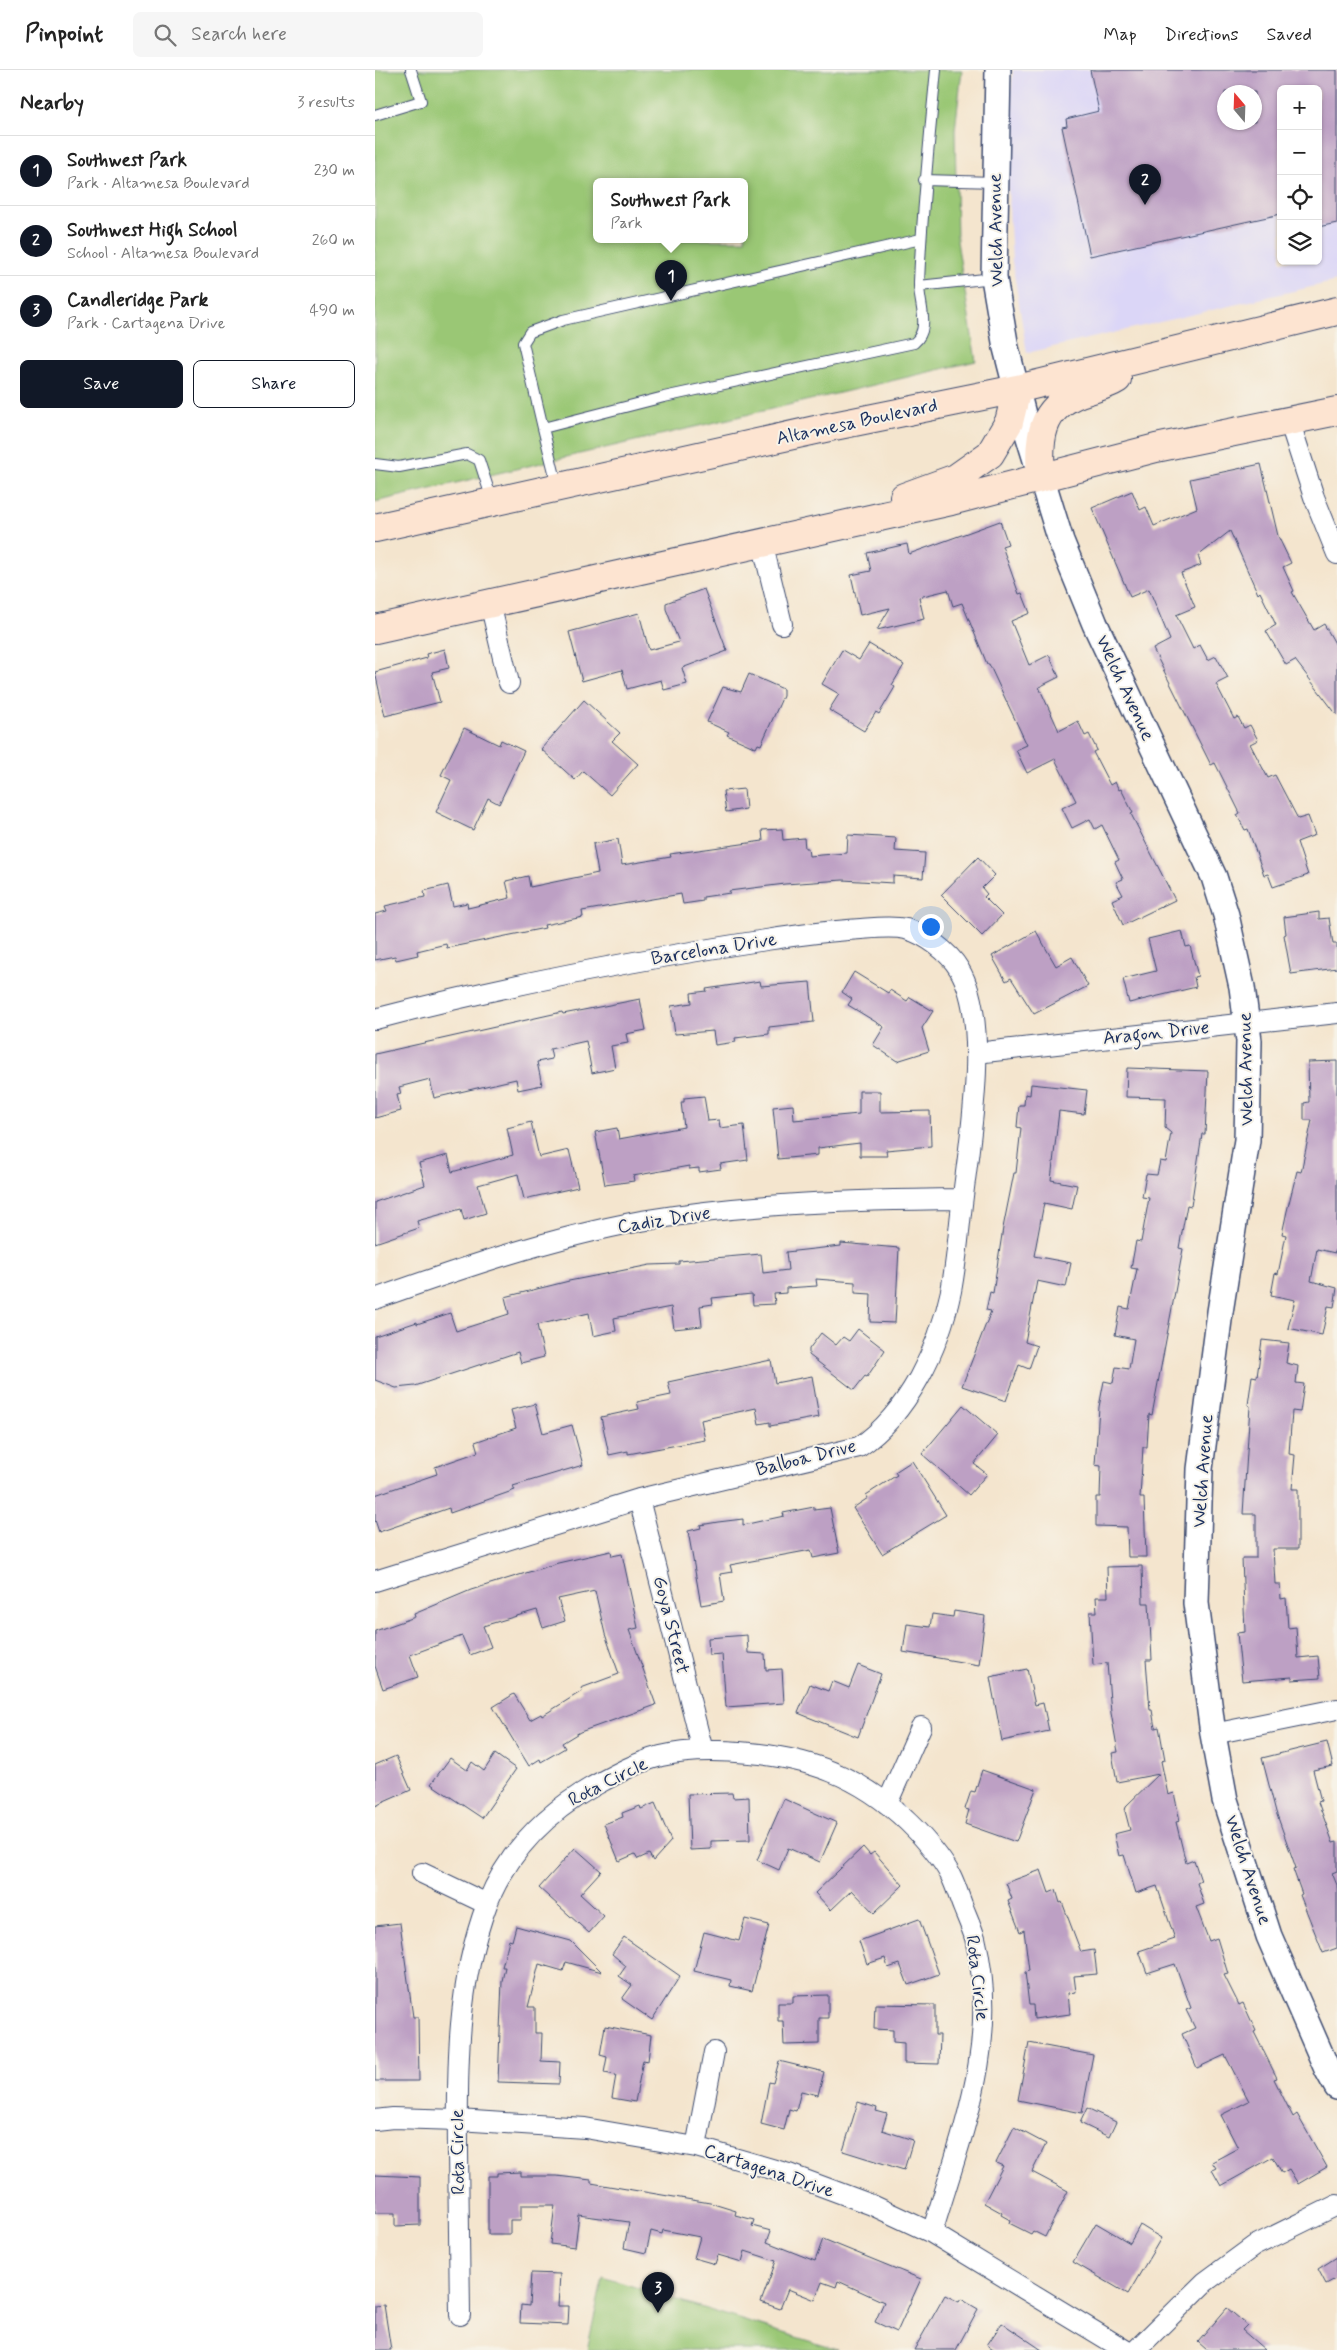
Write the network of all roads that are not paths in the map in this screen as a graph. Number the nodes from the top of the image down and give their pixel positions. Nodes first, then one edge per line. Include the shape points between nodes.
1 (411, 70) edge
2 (936, 70) edge
3 (998, 70) edge
4 (375, 115) edge
5 (924, 180) junction
6 (995, 182) junction
7 (921, 239) junction
8 (994, 278) junction
9 (919, 286) junction
10 (1337, 311) edge
11 (1167, 352) junction
12 (1017, 389) junction
13 (1337, 411) edge
14 (1289, 420) junction
15 (543, 428) junction
16 (375, 464) edge
17 (1041, 477) junction
18 (558, 488) junction
19 (493, 503) junction
20 (845, 523) junction
21 (375, 528) edge
22 (762, 542) junction
23 (1337, 554) edge
24 (490, 604) junction
25 (783, 624) dead end
26 (375, 629) edge
27 (509, 684) dead end
28 (1337, 1013) edge
29 (375, 1019) edge
30 (1247, 1023) junction
31 (976, 1052) junction
32 (962, 1199) junction
33 (375, 1299) edge
34 (639, 1499) junction
35 (375, 1581) edge
36 (1337, 1709) edge
37 (921, 1727) dead end
38 (1213, 1734) junction
39 (703, 1751) junction
40 (887, 1804) junction
41 (422, 1872) dead end
42 (487, 1904) junction
43 (714, 2052) dead end
44 (1337, 2086) edge
45 (375, 2120) edge
46 (458, 2120) junction
47 (696, 2147) junction
48 (1337, 2205) edge
49 (932, 2233) junction
50 (460, 2315) dead end
51 (1125, 2350) edge
52 (1137, 2350) edge

1 - 4 lane via 421,101
2 - 5 lane
3 - 6 street, Welch Avenue
5 - 6 lane
5 - 7 lane
6 - 8 street, Welch Avenue
7 - 9 lane
7 - 15 lane via 563,320 530,332 523,343
8 - 9 lane
8 - 12 street, Welch Avenue
9 - 15 lane via 924,326 921,337 914,343 664,397
10 - 11 main road, Altamesa Boulevard
11 - 12 main road, Altamesa Boulevard
11 - 17 main road via 1113,382 1078,394 1058,406 1044,423 1038,446
12 - 17 street, Welch Avenue
12 - 18 main road, Altamesa Boulevard
12 - 20 main road via 1009,422 990,454 956,478
13 - 14 main road
14 - 17 main road via 1156,448
14 - 23 street
15 - 18 lane
16 - 19 lane via 399,467 467,454 479,460
17 - 20 main road
17 - 30 street, Welch Avenue via 1061,540 1095,624 1213,877 1227,915
18 - 19 main road, Altamesa Boulevard
19 - 21 main road, Altamesa Boulevard
20 - 22 main road
22 - 24 main road
22 - 25 street
24 - 26 main road
24 - 27 street
28 - 30 street, Aragon Drive
29 - 31 street, Barcelona Drive via 456,998 694,951 821,932 906,929 929,940 960,970 974,1010
30 - 31 street, Aragon Drive
30 - 38 street, Welch Avenue via 1247,1140 1200,1469 1196,1604
31 - 32 street, Balboa Drive via 975,1097
32 - 33 street, Cadiz Drive via 775,1205 641,1221 545,1243 455,1270
32 - 34 street, Balboa Drive via 951,1291 935,1342 918,1378 876,1436 859,1448
34 - 35 street, Balboa Drive
34 - 39 street, Goya Street
36 - 38 street
37 - 40 street
38 - 44 street, Welch Avenue via 1225,1800 1269,1936
39 - 40 street, Rota Circle via 779,1756 815,1765 856,1782
39 - 42 street, Rota Circle via 661,1756 617,1773 565,1803 526,1837 494,1886
40 - 49 street, Rota Circle via 898,1811 928,1843 950,1874 975,1938 984,2005 977,2080
41 - 42 street
42 - 46 street, Rota Circle via 475,1937 464,1996 457,2064
43 - 47 street
45 - 46 street, Cartagena Drive
46 - 47 street, Cartagena Drive via 585,2128
46 - 50 street, Rota Circle
47 - 49 street, Cartagena Drive via 789,2174 872,2205
48 - 52 street via 1255,2246 1205,2282
49 - 51 street, Cartagena Drive

